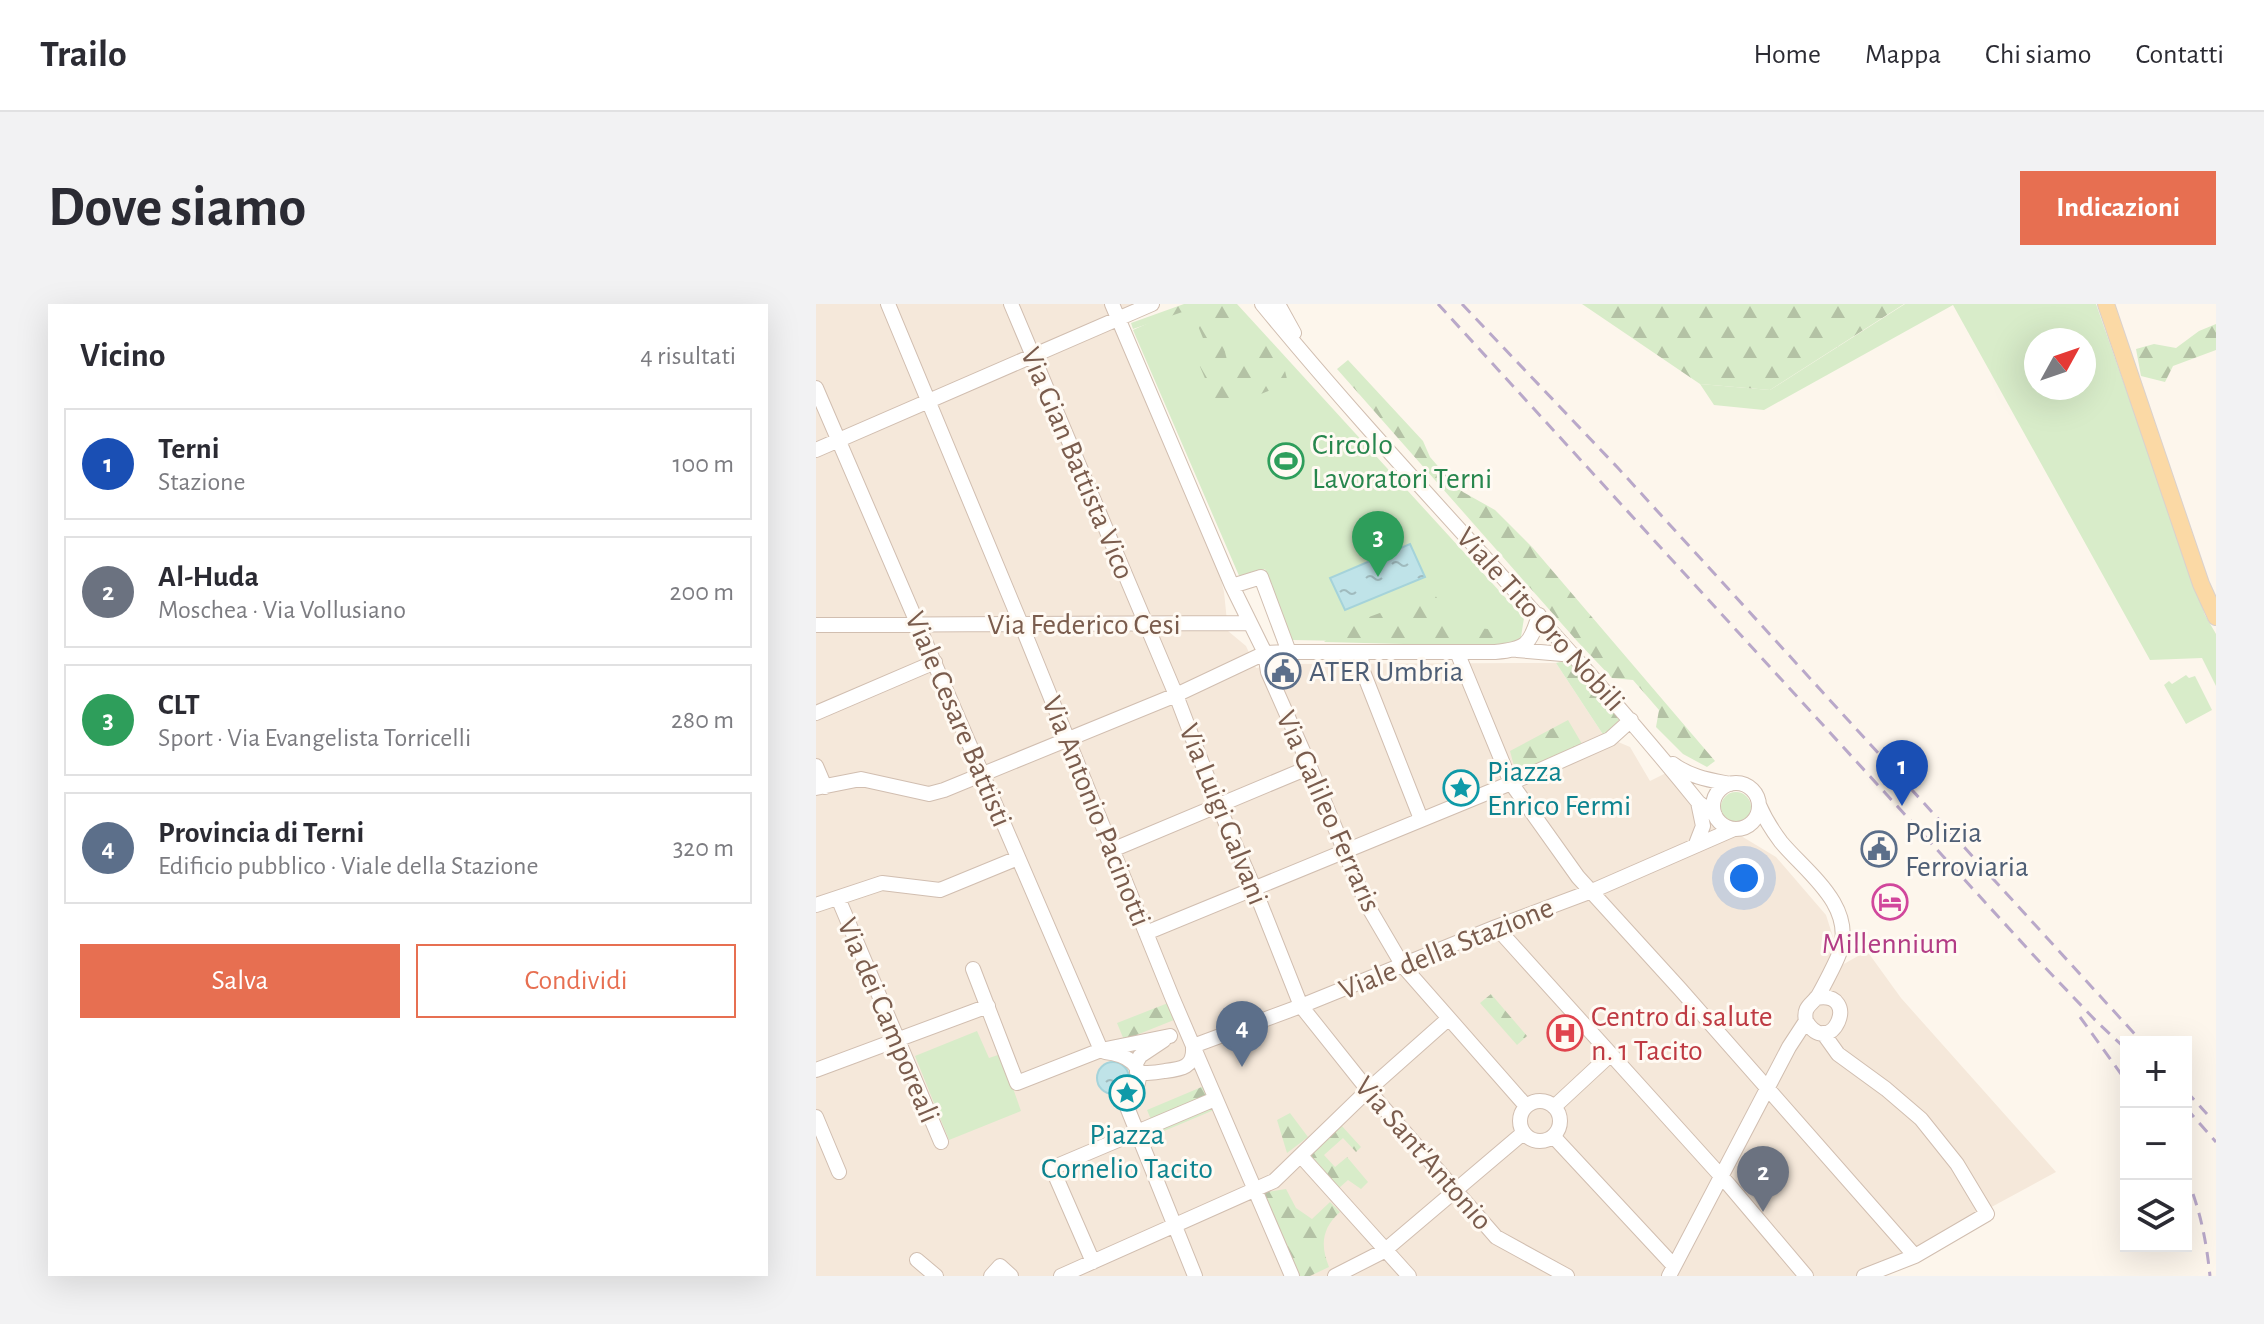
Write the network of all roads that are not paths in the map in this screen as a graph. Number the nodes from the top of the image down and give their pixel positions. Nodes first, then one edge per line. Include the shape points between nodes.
1 (888, 304) edge
2 (1011, 304) edge
3 (1152, 304) edge
4 (1250, 304) edge
5 (1262, 304) edge
6 (1278, 304) edge
7 (2106, 304) edge
8 (1115, 311) edge
9 (1033, 356) junction
10 (1314, 368) junction
11 (816, 388) edge
12 (927, 401) junction
13 (840, 440) junction
14 (816, 450) edge
15 (1232, 586) junction
16 (1539, 615) junction
17 (2216, 617) edge
18 (1144, 623) junction
19 (1248, 623) junction
20 (1021, 624) junction
21 (816, 625) edge
22 (919, 625) junction
23 (1517, 650) junction
24 (1289, 652) junction
25 (1457, 652) junction
26 (1265, 653) junction
27 (1361, 653) junction
28 (1574, 655) junction
29 (935, 662) junction
30 (1176, 695) junction
31 (816, 713) edge
32 (1631, 720) junction
33 (1067, 738) junction
34 (1660, 754) junction
35 (816, 766) edge
36 (1310, 767) junction
37 (983, 774) junction
38 (1511, 783) junction
39 (1730, 784) junction
40 (820, 788) edge
41 (1698, 802) junction
42 (1218, 805) junction
43 (1759, 805) junction
44 (1715, 815) junction
45 (1421, 819) junction
46 (1738, 828) junction
47 (1696, 844) junction
48 (1783, 845) junction
49 (1112, 850) junction
50 (1346, 851) junction
51 (1018, 858) junction
52 (1255, 890) junction
53 (1592, 891) junction
54 (838, 898) junction
55 (816, 905) edge
56 (1496, 927) junction
57 (1146, 933) junction
58 (1403, 966) junction
59 (1832, 967) junction
60 (973, 969) dead end
61 (1816, 998) junction
62 (1836, 1003) junction
63 (988, 1006) junction
64 (1301, 1006) junction
65 (1448, 1019) junction
66 (1815, 1029) junction
67 (1170, 1036) junction
68 (898, 1039) junction
69 (1193, 1046) junction
70 (1101, 1050) junction
71 (1610, 1055) junction
72 (1136, 1068) junction
73 (816, 1070) edge
74 (1767, 1089) junction
75 (1368, 1090) junction
76 (1215, 1099) junction
77 (1526, 1106) junction
78 (1554, 1107) junction
79 (816, 1117) edge
80 (1137, 1133) junction
81 (1523, 1133) junction
82 (1553, 1136) junction
83 (941, 1142) dead end
84 (1301, 1156) junction
85 (839, 1172) dead end
86 (1721, 1176) junction
87 (1255, 1191) junction
88 (1455, 1191) junction
89 (1175, 1226) junction
90 (1384, 1251) junction
91 (1915, 1256) junction
92 (917, 1260) dead end
93 (1093, 1262) junction
94 (1671, 1271) edge
95 (936, 1276) edge
96 (991, 1276) edge
97 (1011, 1276) edge
98 (1061, 1276) edge
99 (1195, 1276) edge
100 (1292, 1276) edge
101 (1335, 1276) edge
102 (1409, 1276) edge
103 (1567, 1276) edge
104 (1806, 1276) edge
105 (1864, 1276) edge

1 - 12 street, Via Antonio Pacinotti
2 - 9 street, Via Gian Battista Vico
3 - 8 street
4 - 10 street
5 - 10 street, Viale Tito Oro Nobili
6 - 10 street
7 - 17 main road
8 - 9 street
8 - 15 street, Via Galileo Ferraris
9 - 12 street
9 - 18 street, Via Gian Battista Vico
10 - 16 street, Viale Tito Oro Nobili
11 - 13 street, Viale Cesare Battisti
12 - 13 street
12 - 20 street, Via Antonio Pacinotti
13 - 14 street
13 - 22 street, Viale Cesare Battisti
15 - 19 street, Via Galileo Ferraris
15 - 24 street via 1261,577
16 - 23 street via 1528,641
16 - 28 street, Viale Tito Oro Nobili
18 - 19 street, Via Federico Cesi
18 - 20 street, Via Federico Cesi
18 - 30 street, Via Luigi Galvani
19 - 26 street, Via Galileo Ferraris
20 - 22 street, Via Federico Cesi
20 - 33 street, Via Antonio Pacinotti
21 - 22 street, Via Federico Cesi
22 - 29 street, Viale Cesare Battisti
23 - 25 street
23 - 28 street
24 - 26 street
24 - 27 street
25 - 27 street
25 - 38 street
26 - 30 street
26 - 36 street, Via Galileo Ferraris via 1268,672
27 - 45 street via 1362,669
28 - 32 street, Viale Tito Oro Nobili
29 - 31 street
29 - 37 street, Viale Cesare Battisti
30 - 33 street
30 - 42 street, Via Luigi Galvani
32 - 34 street, Viale Tito Oro Nobili
32 - 38 street via 1610,739
33 - 37 street
33 - 49 street, Via Antonio Pacinotti
34 - 39 street, Viale Tito Oro Nobili via 1682,770
34 - 41 street, Viale Tito Oro Nobili
35 - 40 street
36 - 42 street
36 - 50 street, Via Galileo Ferraris
37 - 40 street via 929,794 861,779
37 - 51 street, Viale Cesare Battisti
38 - 45 street
38 - 53 street
39 - 43 street via 1750,788
39 - 44 street via 1714,799
41 - 44 street, Viale Tito Oro Nobili
41 - 47 street via 1703,826
42 - 49 street
42 - 52 street, Via Luigi Galvani
43 - 46 street via 1755,819
43 - 48 street
44 - 46 street
45 - 50 street
46 - 47 street, Viale della Stazione
46 - 48 street via 1764,833
47 - 53 street, Viale della Stazione
48 - 59 street via 1808,869 1840,916 1843,934
49 - 57 street, Via Antonio Pacinotti
50 - 52 street
50 - 58 street, Via Galileo Ferraris via 1366,903
51 - 54 street via 940,890 882,883
51 - 70 street, Viale Cesare Battisti
52 - 57 street
52 - 64 street, Via Luigi Galvani
53 - 56 street, Viale della Stazione
53 - 74 street
54 - 55 street
54 - 68 street, Via dei Camporeali
56 - 58 street, Viale della Stazione
56 - 71 street
57 - 69 street, Via Antonio Pacinotti
58 - 64 street, Viale della Stazione
58 - 65 street, Via Galileo Ferraris
59 - 61 street
59 - 62 street
60 - 63 street
61 - 62 street
61 - 66 street via 1805,1016
62 - 66 street via 1840,1021 1832,1031
63 - 68 street
63 - 70 street via 1017,1083
64 - 69 street, Viale della Stazione
64 - 75 street, Via Sant'Antonio
65 - 75 street
65 - 77 street, Via Galileo Ferraris
66 - 74 street via 1789,1047
66 - 91 street via 1838,1054 1921,1119 1987,1214
67 - 69 street via 1186,1037
67 - 70 street
67 - 72 street via 1140,1056
68 - 73 street
68 - 83 street, Via dei Camporeali
69 - 72 street via 1186,1067 1148,1074
69 - 76 street
70 - 72 street via 1126,1056
71 - 78 street
71 - 86 street
72 - 80 street via 1137,1085 1126,1104
74 - 86 street
74 - 91 street
75 - 84 street
75 - 88 street, Via Sant'Antonio
76 - 80 street
76 - 87 street
77 - 78 street via 1542,1100
77 - 81 street via 1519,1120
78 - 82 street via 1560,1118
79 - 85 street
80 - 89 street
80 - 93 street via 1052,1168
81 - 82 street via 1541,1141
81 - 88 street
82 - 94 street
84 - 87 street
84 - 90 street
86 - 94 street
86 - 104 street
87 - 89 street
87 - 100 street
88 - 90 street
88 - 103 street, Via Sant'Antonio via 1496,1237
89 - 93 street
89 - 99 street
90 - 101 street
90 - 102 street
91 - 105 street
92 - 95 street
93 - 98 street
96 - 97 street via 1000,1266

